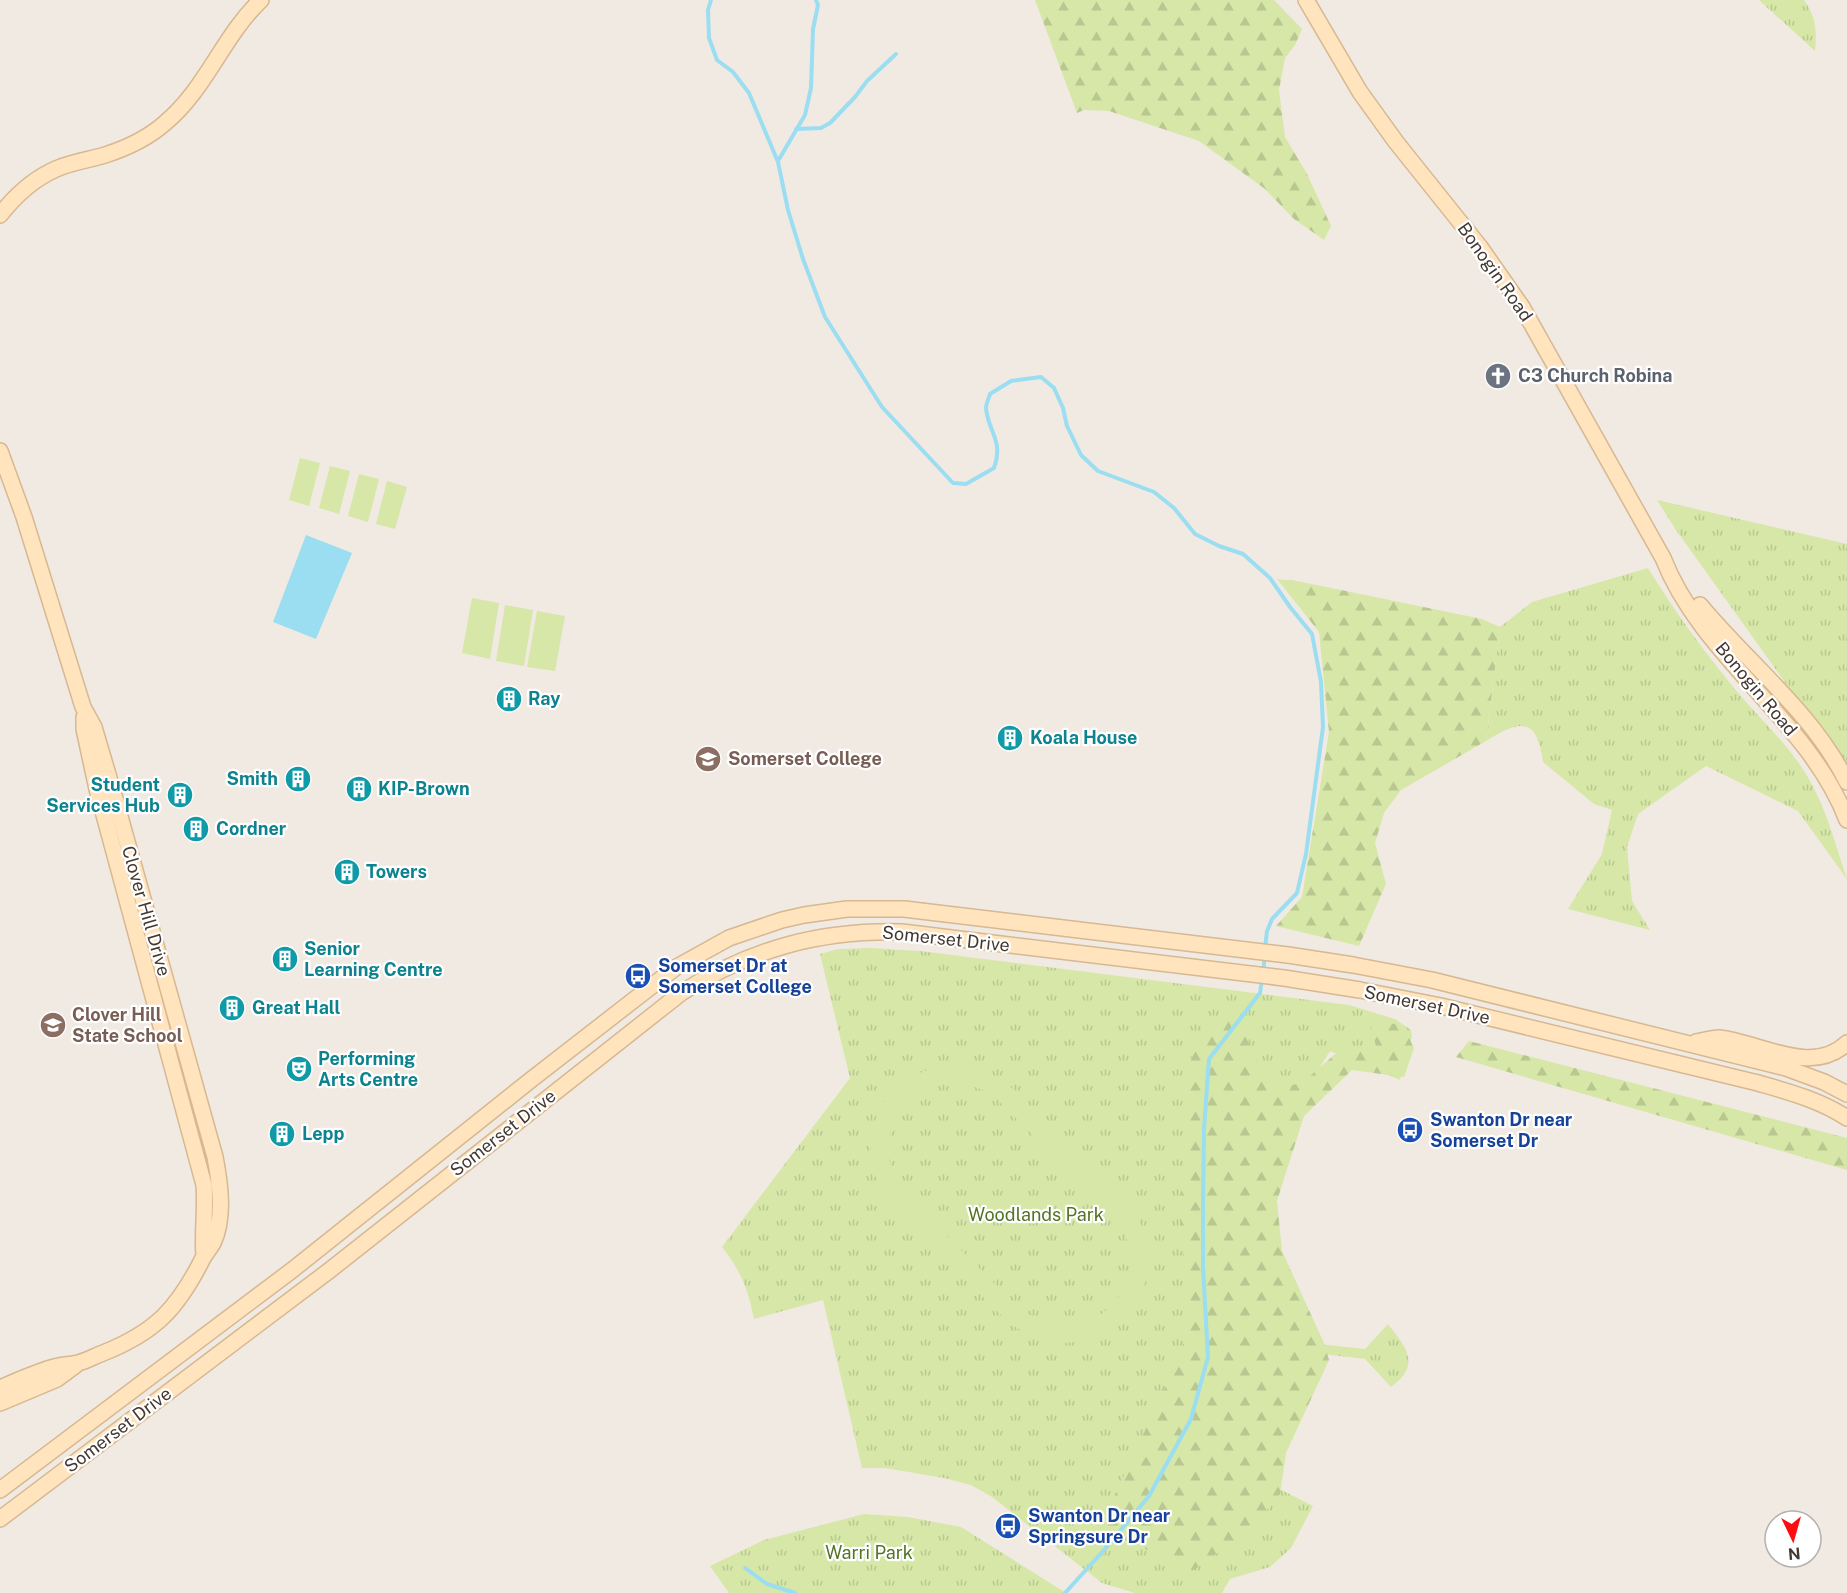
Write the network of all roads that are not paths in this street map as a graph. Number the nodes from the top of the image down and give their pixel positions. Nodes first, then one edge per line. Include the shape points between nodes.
1 (261, 0) edge
2 (1306, 0) edge
3 (0, 215) edge
4 (0, 451) edge
5 (1663, 558) junction
6 (1774, 684) junction
7 (1825, 776) junction
8 (1847, 782) edge
9 (1847, 820) edge
10 (1690, 1043) junction
11 (1847, 1043) edge
12 (1847, 1094) edge
13 (1845, 1114) edge
14 (78, 1363) junction
15 (0, 1388) edge
16 (0, 1402) edge
17 (0, 1489) edge
18 (0, 1519) edge

1 - 3 main road via 231,37 196,92 164,124 128,147 66,165 44,176 17,195
2 - 5 main road, Bonogin Road via 1360,92 1522,307
4 - 14 main road, Clover Hill Drive via 111,783 220,1181 221,1202 214,1242 174,1307 131,1340
5 - 6 main road, Bonogin Road via 1712,619
5 - 7 main road, Bonogin Road via 1671,579 1709,633
6 - 7 main road via 1771,697 1817,753
6 - 8 main road, Bonogin Road via 1823,742
7 - 9 main road, Bonogin Road
10 - 11 main road via 1718,1038 1806,1058 1825,1057
10 - 12 main road, Somerset Drive via 1786,1068
10 - 17 main road, Somerset Drive via 1432,980 1288,955 904,909 868,908 804,915 753,928 675,968 291,1271
12 - 13 main road
13 - 18 main road, Somerset Drive via 1758,1083 1360,990 902,932 808,939 733,963 656,1011 330,1270
14 - 15 main road, Clover Hill Drive via 52,1367
14 - 16 main road, Clover Hill Drive via 57,1379

